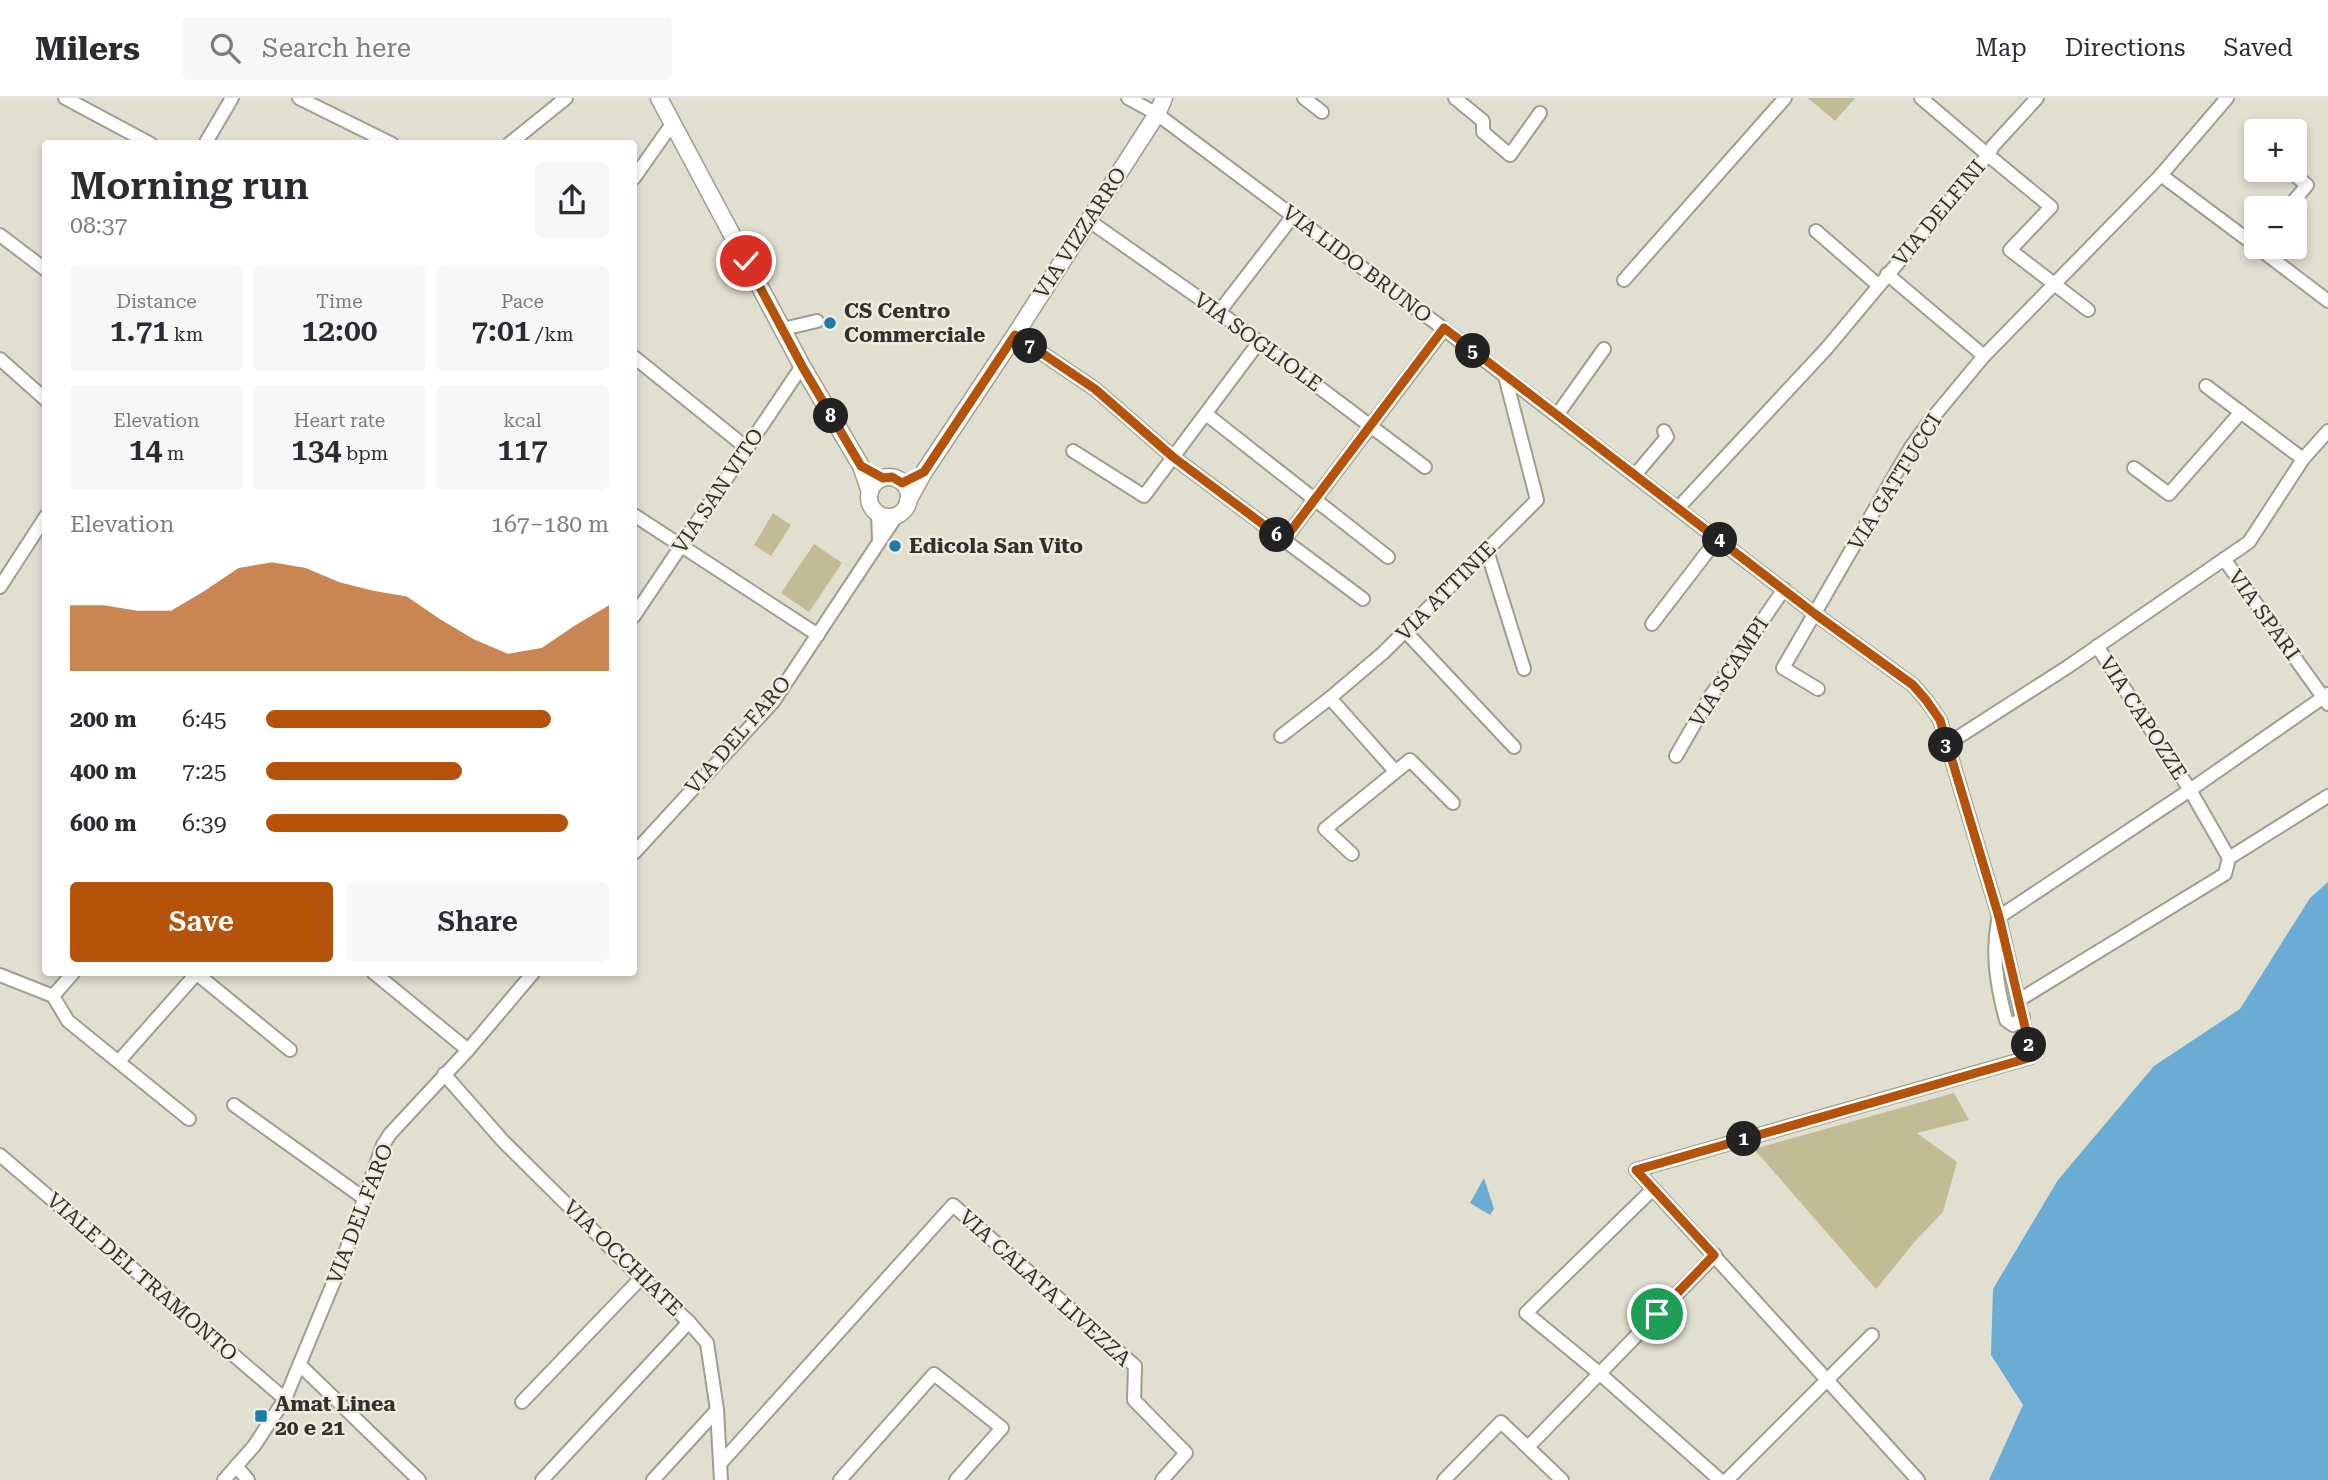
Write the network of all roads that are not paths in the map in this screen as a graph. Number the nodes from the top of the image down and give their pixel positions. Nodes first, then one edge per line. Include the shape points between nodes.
1 (65, 98) edge
2 (232, 98) edge
3 (299, 98) edge
4 (566, 98) edge
5 (659, 98) edge
6 (1128, 98) edge
7 (1164, 98) edge
8 (1304, 98) edge
9 (1455, 98) edge
10 (1785, 98) edge
11 (1920, 98) edge
12 (2037, 98) edge
13 (2227, 98) edge
14 (1322, 112) dead end
15 (1540, 113) dead end
16 (1157, 114) junction
17 (672, 124) junction
18 (144, 140) edge
19 (207, 140) edge
20 (384, 140) edge
21 (514, 140) edge
22 (1989, 155) junction
23 (637, 174) edge
24 (2161, 175) junction
25 (2302, 182) edge
26 (2297, 196) edge
27 (1293, 216) junction
28 (1088, 220) junction
29 (1816, 231) dead end
30 (0, 235) edge
31 (2244, 237) edge
32 (2273, 259) edge
33 (42, 268) edge
34 (1887, 274) junction
35 (1623, 279) dead end
36 (2053, 284) junction
37 (1878, 285) junction
38 (2327, 299) edge
39 (2088, 310) dead end
40 (1219, 312) junction
41 (817, 321) dead end
42 (1444, 328) junction
43 (783, 329) junction
44 (1015, 335) junction
45 (1259, 342) junction
46 (1604, 349) dead end
47 (1984, 356) junction
48 (0, 359) edge
49 (637, 359) edge
50 (802, 366) junction
51 (1505, 376) junction
52 (2206, 386) dead end
53 (42, 396) edge
54 (2241, 412) junction
55 (1206, 414) junction
56 (1557, 415) junction
57 (1372, 426) junction
58 (1664, 430) dead end
59 (2328, 431) edge
60 (748, 449) junction
61 (1073, 450) dead end
62 (1173, 457) junction
63 (2303, 459) junction
64 (861, 466) junction
65 (1425, 467) dead end
66 (2134, 468) dead end
67 (924, 472) junction
68 (1635, 475) junction
69 (883, 478) junction
70 (902, 483) junction
71 (870, 492) junction
72 (1315, 500) junction
73 (908, 501) junction
74 (1678, 508) junction
75 (878, 514) junction
76 (897, 515) junction
77 (637, 516) edge
78 (42, 522) edge
79 (1718, 538) junction
80 (879, 540) junction
81 (1284, 540) junction
82 (681, 545) junction
83 (1487, 551) junction
84 (1388, 557) dead end
85 (2224, 559) junction
86 (0, 587) edge
87 (1784, 589) junction
88 (1363, 599) dead end
89 (637, 611) edge
90 (1815, 614) junction
91 (1652, 624) dead end
92 (1405, 631) junction
93 (818, 635) junction
94 (2096, 646) junction
95 (1524, 669) dead end
96 (1818, 689) dead end
97 (1330, 698) junction
98 (2326, 698) edge
99 (1281, 736) dead end
100 (1946, 745) junction
101 (1514, 747) dead end
102 (1676, 756) dead end
103 (1395, 772) junction
104 (2190, 790) junction
105 (2328, 796) edge
106 (1453, 803) dead end
107 (637, 850) edge
108 (1352, 855) dead end
109 (2229, 858) junction
110 (1999, 917) junction
111 (0, 975) edge
112 (70, 976) edge
113 (194, 976) edge
114 (201, 976) edge
115 (378, 976) edge
116 (530, 976) edge
117 (53, 996) junction
118 (2019, 1000) junction
119 (2023, 1017) junction
120 (290, 1050) dead end
121 (468, 1050) junction
122 (119, 1061) junction
123 (444, 1074) junction
124 (234, 1105) dead end
125 (189, 1119) dead end
126 (0, 1155) edge
127 (1653, 1189) junction
128 (365, 1199) junction
129 (1714, 1255) junction
130 (641, 1278) junction
131 (689, 1322) junction
132 (1872, 1335) dead end
133 (300, 1365) junction
134 (1599, 1373) junction
135 (1828, 1379) junction
136 (285, 1399) junction
137 (522, 1402) dead end
138 (717, 1410) junction
139 (1528, 1447) junction
140 (720, 1464) junction
141 (236, 1466) junction
142 (225, 1480) edge
143 (248, 1480) edge
144 (419, 1480) edge
145 (541, 1480) edge
146 (653, 1480) edge
147 (721, 1480) edge
148 (840, 1480) edge
149 (956, 1480) edge
150 (1162, 1480) edge
151 (1444, 1480) edge
152 (1562, 1480) edge
153 (1720, 1480) edge
154 (1727, 1480) edge
155 (1918, 1480) edge

1 - 18 street
2 - 19 street
3 - 20 street
4 - 21 street
5 - 17 street
6 - 16 street, VIA LIDO BRUNO
7 - 16 street, VIA VIZZARRO
8 - 14 street
9 - 15 street via 1483,121 1483,132 1510,155
10 - 35 street
11 - 22 street, VIA DELFINI
12 - 22 street
13 - 24 street, VIA GATTUCCI
16 - 27 street, VIA LIDO BRUNO
16 - 28 street, VIA VIZZARRO
17 - 23 street
17 - 43 street
22 - 34 street, VIA DELFINI
22 - 36 street via 2051,207 2010,250
24 - 31 street
24 - 36 street, VIA GATTUCCI
25 - 26 street via 2306,185
27 - 40 street
27 - 42 street, VIA LIDO BRUNO
28 - 40 street, VIA SOGLIOLE
28 - 44 street, VIA VIZZARRO
29 - 37 street
30 - 33 street
32 - 38 street
34 - 37 street, VIA DELFINI
34 - 47 street
36 - 39 street
36 - 47 street, VIA GATTUCCI
37 - 74 street, VIA DELFINI via 1827,348
40 - 45 street, VIA SOGLIOLE
41 - 43 street
42 - 51 street, VIA LIDO BRUNO
42 - 57 street
43 - 50 street
44 - 62 street via 1095,389
44 - 67 street, VIA VIZZARRO
45 - 55 street
45 - 57 street, VIA SOGLIOLE
46 - 56 street
47 - 90 street, VIA GATTUCCI via 1911,447
48 - 53 street
49 - 60 street
50 - 60 street, VIA SAN VITO
50 - 64 street
51 - 56 street, VIA LIDO BRUNO
51 - 83 street, VIA ATTINIE via 1537,500
52 - 54 street
54 - 63 street
54 - 66 street via 2169,494
55 - 62 street
55 - 72 street
56 - 68 street, VIA LIDO BRUNO
57 - 65 street, VIA SOGLIOLE
57 - 72 street
58 - 68 street via 1667,437
59 - 63 street
60 - 82 street, VIA SAN VITO
61 - 62 street via 1144,496
62 - 81 street
63 - 85 street via 2249,542
64 - 69 street
64 - 71 street
67 - 70 street, VIA VIZZARRO
67 - 73 street, VIA VIZZARRO
68 - 74 street, VIA LIDO BRUNO
69 - 70 street
69 - 71 street
70 - 73 street
71 - 75 street via 870,503
72 - 81 street
72 - 84 street
73 - 76 street, VIA VIZZARRO
74 - 79 street, VIA LIDO BRUNO
75 - 76 street
75 - 80 street
76 - 80 street, VIA DEL FARO
77 - 82 street
78 - 86 street
79 - 87 street, VIA LIDO BRUNO
79 - 91 street
80 - 93 street, VIA DEL FARO
81 - 88 street
82 - 89 street, VIA SAN VITO
82 - 93 street
83 - 92 street, VIA ATTINIE
83 - 95 street
85 - 94 street
85 - 98 street, VIA SPARI
87 - 90 street, VIA LIDO BRUNO
87 - 102 street, VIA SCAMPI
90 - 96 street, VIA GATTUCCI via 1783,668
90 - 100 street, VIA LIDO BRUNO via 1913,685 1940,720
92 - 97 street, VIA ATTINIE
92 - 101 street
93 - 107 street, VIA DEL FARO via 773,702
94 - 100 street
94 - 104 street, VIA CAPOZZE
97 - 99 street, VIA ATTINIE
97 - 103 street
98 - 104 street
100 - 110 street, VIA LIDO BRUNO
103 - 106 street via 1410,760
103 - 108 street via 1325,829
104 - 109 street, VIA CAPOZZE
104 - 110 street
105 - 109 street
109 - 118 street via 2225,874
110 - 118 street, VIA LIDO BRUNO
110 - 119 street via 1996,969 2002,1005 2006,1020 2013,1025
111 - 117 street
112 - 117 street
113 - 122 street
114 - 120 street
115 - 121 street
116 - 121 street, VIA DEL FARO
117 - 122 street via 68,1021
118 - 119 street, VIA LIDO BRUNO
119 - 127 street, VIA LIDO BRUNO via 2032,1057 1636,1170
121 - 123 street, VIA DEL FARO
122 - 125 street
123 - 128 street, VIA DEL FARO via 383,1145
123 - 130 street, VIA OCCHIATE via 503,1141
124 - 128 street
126 - 136 street, VIALE DEL TRAMONTO
127 - 129 street
127 - 134 street via 1526,1313
128 - 133 street, VIA DEL FARO
129 - 134 street
129 - 135 street
130 - 131 street, VIA OCCHIATE
130 - 137 street
131 - 138 street, VIA OCCHIATE via 707,1343
131 - 145 street
132 - 135 street
133 - 136 street, VIA DEL FARO
133 - 144 street
134 - 139 street
134 - 153 street
135 - 154 street
135 - 155 street
136 - 141 street, VIA DEL FARO
138 - 140 street, VIA OCCHIATE
138 - 146 street
139 - 151 street via 1502,1422
139 - 152 street
140 - 147 street, VIA OCCHIATE
140 - 150 street, VIA CALATA LIVEZZA via 953,1205 1135,1366 1134,1401 1186,1453
141 - 142 street, VIA DEL FARO
141 - 143 street
148 - 149 street via 934,1374 1002,1429

